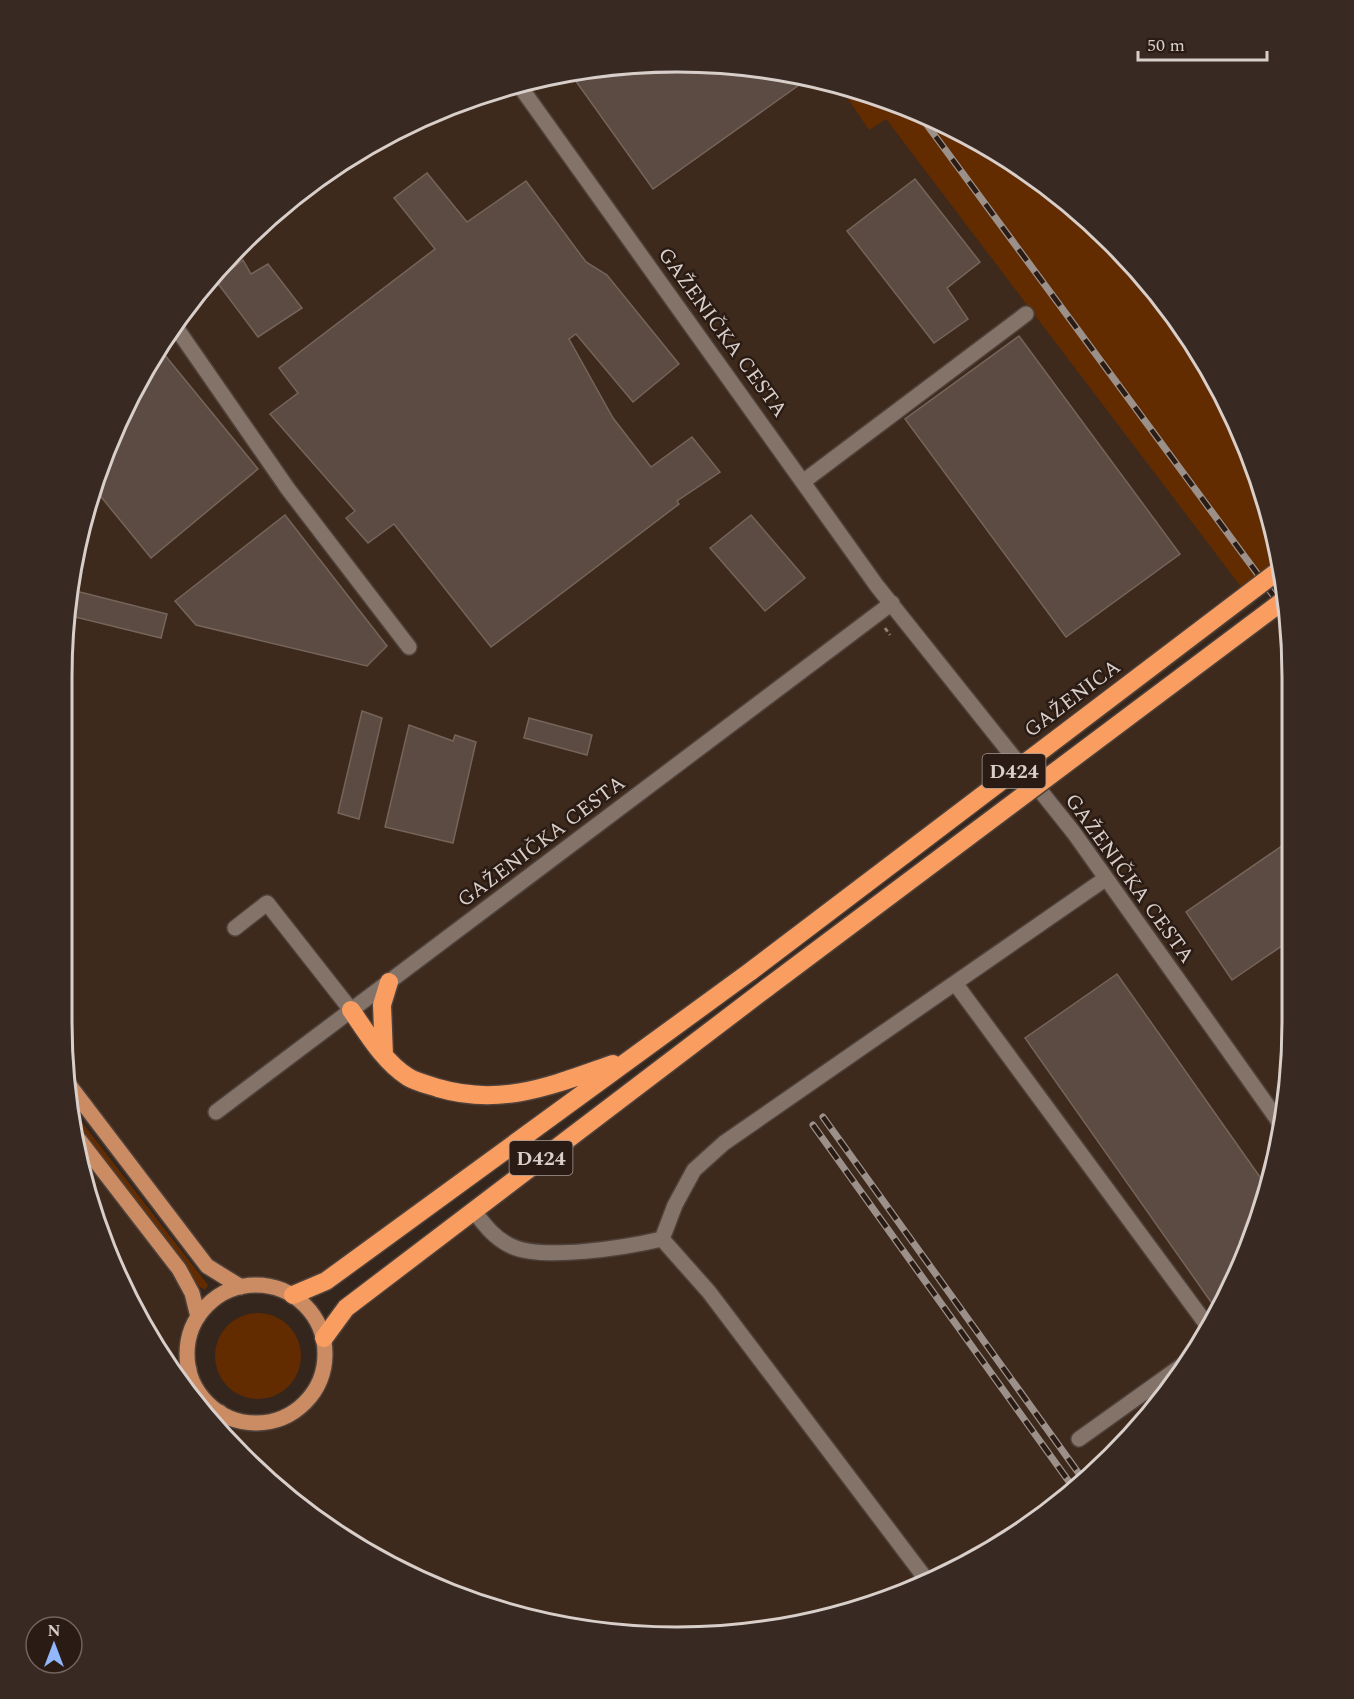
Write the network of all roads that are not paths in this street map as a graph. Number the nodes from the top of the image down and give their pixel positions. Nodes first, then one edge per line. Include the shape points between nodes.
1 (524, 92) edge
2 (1026, 314) dead end
3 (180, 333) edge
4 (804, 481) junction
5 (1273, 575) edge
6 (892, 603) junction
7 (1278, 605) edge
8 (409, 647) dead end
9 (1105, 879) junction
10 (235, 928) dead end
11 (389, 982) junction
12 (955, 983) junction
13 (351, 1011) junction
14 (384, 1055) junction
15 (634, 1056) junction
16 (76, 1094) edge
17 (216, 1112) dead end
18 (1274, 1115) edge
19 (87, 1152) edge
20 (473, 1210) junction
21 (662, 1239) junction
22 (241, 1287) junction
23 (293, 1295) junction
24 (198, 1317) junction
25 (1204, 1320) edge
26 (324, 1338) junction
27 (187, 1376) edge
28 (1166, 1377) edge
29 (198, 1391) edge
30 (217, 1414) edge
31 (1079, 1439) dead end
32 (923, 1575) edge

1 - 4 street, GAŽENIČKA CESTA
2 - 4 street
3 - 8 street via 288,489
4 - 6 street, GAŽENIČKA CESTA
5 - 15 highway, GAŽENICA / D424, bridge
6 - 9 street, GAŽENIČKA CESTA via 1074,832
6 - 11 street, GAŽENIČKA CESTA
7 - 20 highway, D424, bridge
9 - 12 street
9 - 18 street, GAŽENIČKA CESTA
10 - 13 street via 267,903
11 - 13 street, GAŽENIČKA CESTA
11 - 14 highway via 382,1005
12 - 21 street via 724,1143 693,1170
12 - 25 street
13 - 14 highway
13 - 17 street, GAŽENIČKA CESTA
14 - 15 highway via 408,1077 462,1095 537,1091
15 - 23 highway, D424 via 326,1281
16 - 22 main road via 207,1266
19 - 24 main road via 179,1269 192,1293
20 - 21 street via 491,1234 511,1247 547,1252 587,1251
20 - 26 highway, D424 via 346,1308
21 - 32 street via 710,1292
22 - 23 main road via 259,1285
22 - 24 main road via 217,1298
23 - 26 main road via 307,1307
24 - 27 main road via 188,1342
26 - 30 main road via 325,1365 321,1378 297,1410 259,1422
27 - 29 main road
28 - 31 street

